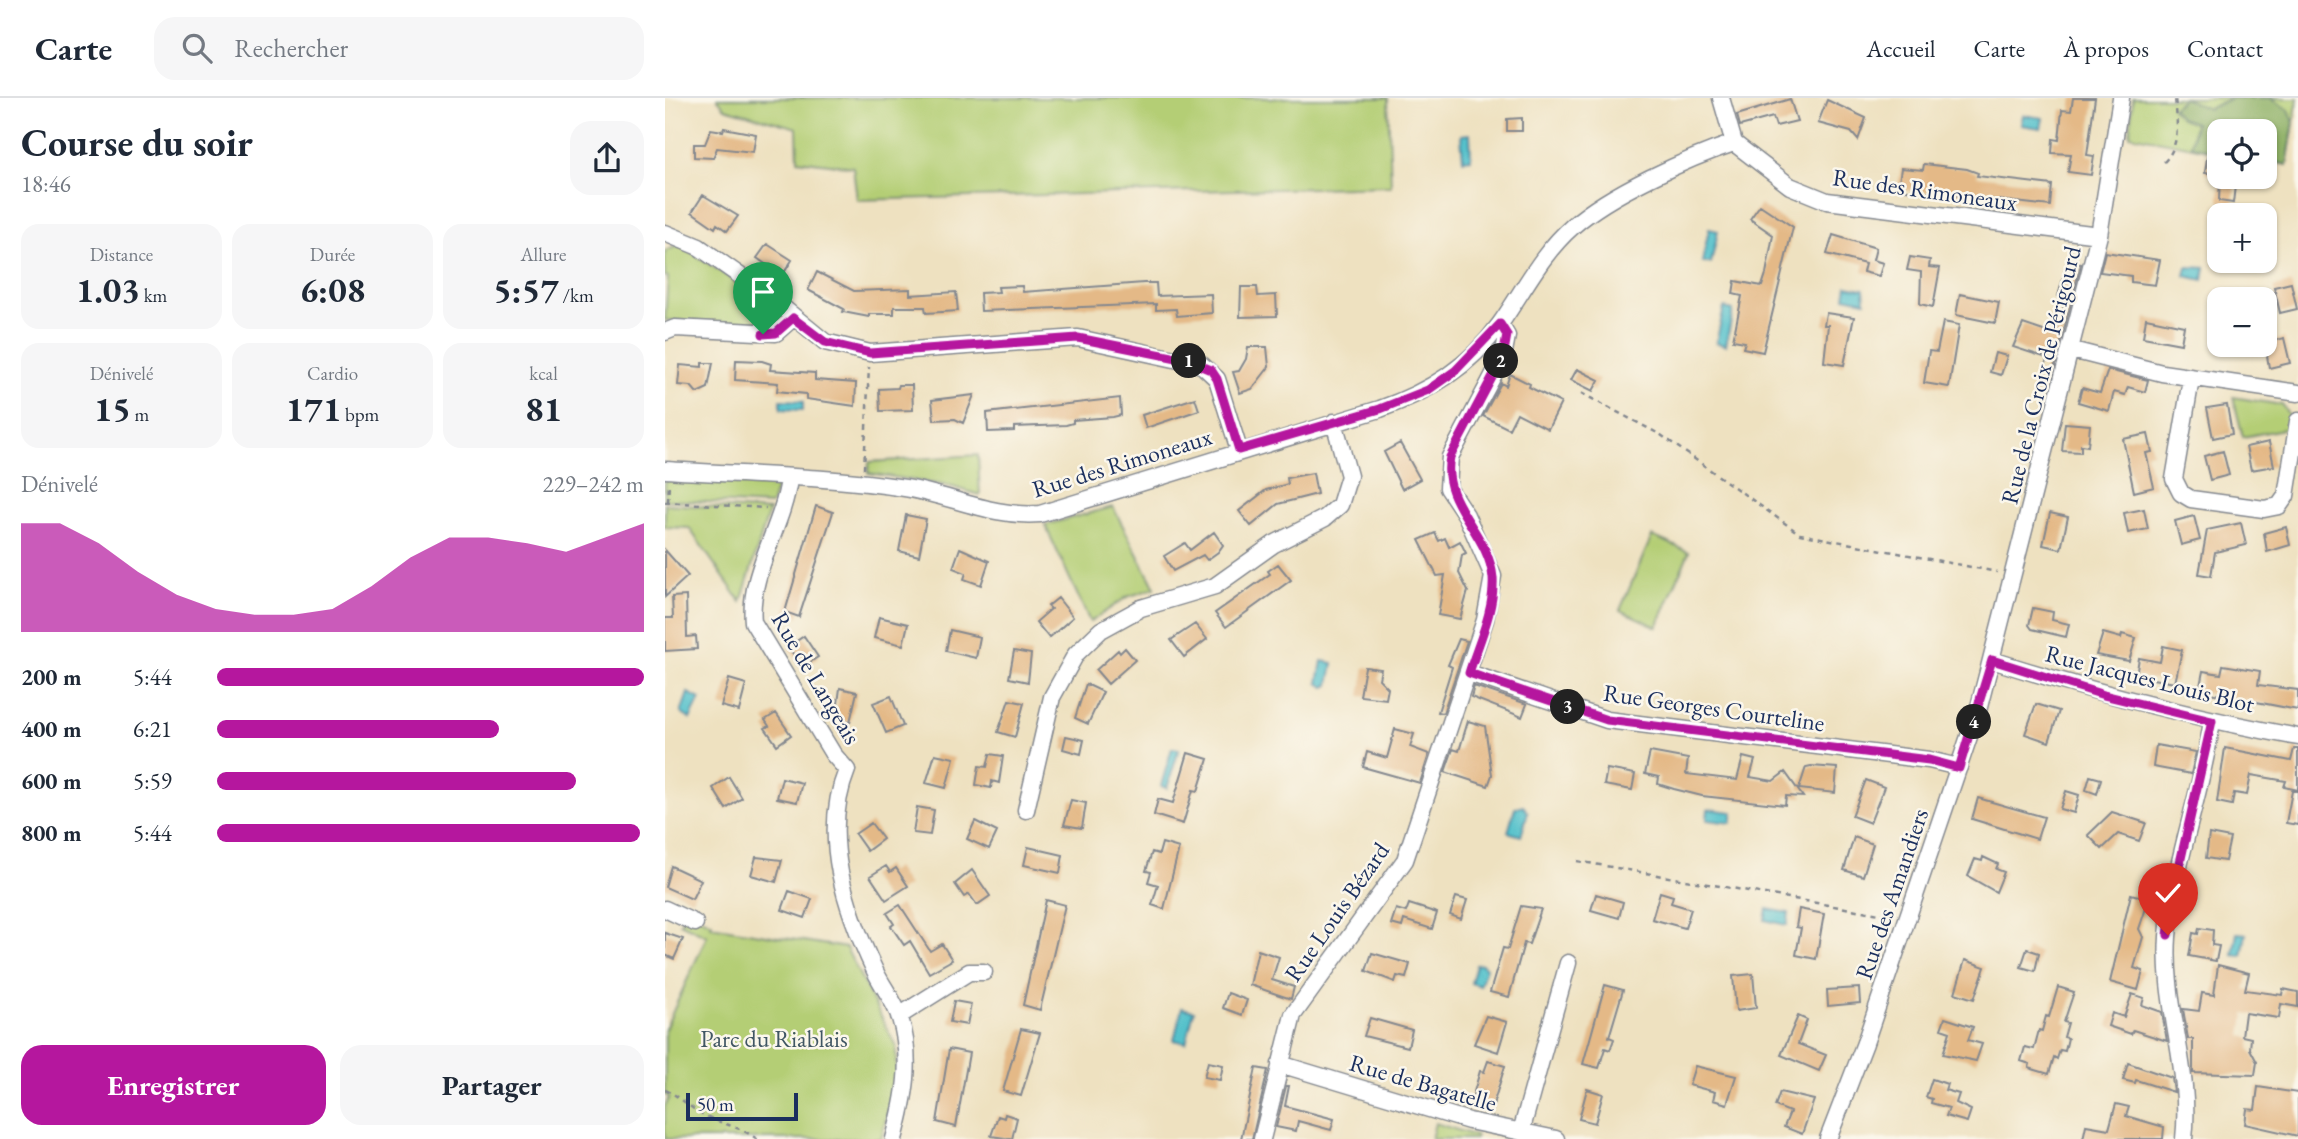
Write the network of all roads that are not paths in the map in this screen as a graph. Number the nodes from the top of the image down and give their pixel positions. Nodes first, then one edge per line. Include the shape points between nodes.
1 (1721, 98) edge
2 (2121, 98) edge
3 (1734, 143) junction
4 (665, 233) edge
5 (2099, 236) junction
6 (793, 318) junction
7 (1500, 324) junction
8 (665, 332) edge
9 (2072, 350) junction
10 (2191, 379) junction
11 (2298, 393) edge
12 (2298, 421) edge
13 (1335, 422) junction
14 (1239, 450) junction
15 (667, 475) edge
16 (789, 479) junction
17 (1992, 660) junction
18 (1469, 673) junction
19 (2212, 721) junction
20 (2298, 737) edge
21 (1959, 768) junction
22 (1026, 810) dead end
23 (665, 909) edge
24 (695, 923) dead end
25 (1568, 963) dead end
26 (984, 972) dead end
27 (899, 1016) junction
28 (1280, 1063) junction
29 (1521, 1132) junction
30 (894, 1139) edge
31 (1262, 1139) edge
32 (1556, 1139) edge
33 (1828, 1139) edge
34 (2184, 1139) edge

1 - 3 street
2 - 5 street, Rue de la Croix de Périgourd
3 - 5 street, Rue des Rimoneaux via 1790,186 1827,201
3 - 7 street, Rue des Rimoneaux via 1639,186 1573,225 1532,271
4 - 6 street via 699,247
5 - 9 street, Rue de la Croix de Périgourd
6 - 8 street via 776,333 675,328
6 - 14 street via 825,342 870,353 1078,338 1187,360 1211,370 1217,379
7 - 13 street, Rue des Rimoneaux via 1455,371 1428,390
7 - 18 street, Rue Louis Bézard via 1507,335 1503,357 1447,470 1448,488 1466,515 1493,576
9 - 10 street
9 - 17 street, Rue de la Croix de Périgourd
10 - 11 street
10 - 12 street via 2174,480 2191,499 2264,509 2279,506 2286,496
13 - 14 street, Rue des Rimoneaux
13 - 22 street via 1349,476 1340,505 1215,586 1141,608 1101,630 1076,654 1052,698
14 - 16 street, Rue des Rimoneaux via 1026,515 863,483
15 - 16 street, Rue des Rimoneaux
16 - 27 street, Rue de Langeais via 757,584 753,622 832,754 847,770 838,793 836,833 844,889 858,934
17 - 19 street, Rue Jacques Louis Blot via 2104,695
17 - 21 street, Rue des Amandiers
18 - 21 street, Rue Georges Courteline via 1607,720 1929,760
18 - 28 street, Rue Louis Bézard via 1405,860 1293,1015
19 - 20 street, Rue Jacques Louis Blot
19 - 34 street via 2168,935 2167,972 2186,1100
21 - 33 street, Rue des Amandiers
23 - 24 street
25 - 29 street
26 - 27 street via 969,972
27 - 30 street, Rue de Langeais via 908,1061 907,1088
28 - 29 street, Rue de Bagatelle via 1469,1121
28 - 31 street, Rue Louis Bézard
29 - 32 street, Rue de Bagatelle

